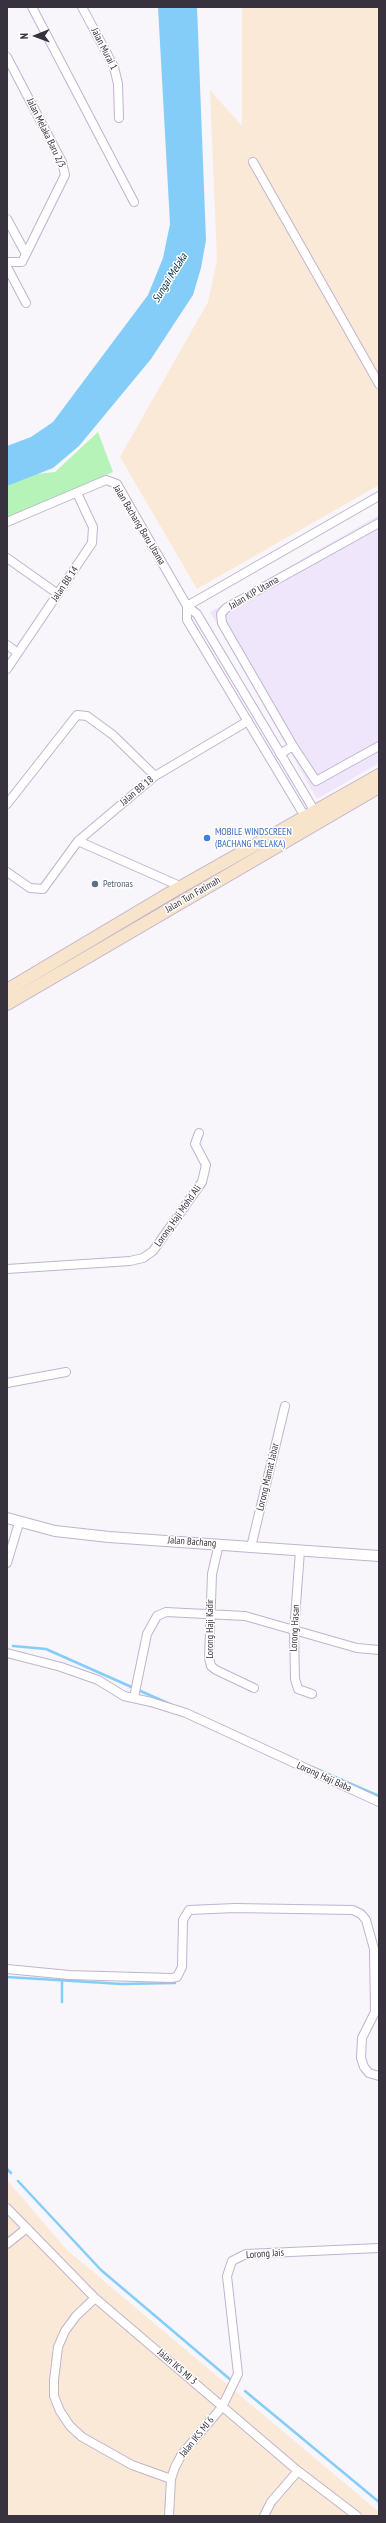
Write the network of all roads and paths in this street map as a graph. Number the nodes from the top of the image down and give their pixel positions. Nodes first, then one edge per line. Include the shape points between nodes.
1 (32, 7) edge
2 (82, 7) edge
3 (7, 57) edge
4 (119, 118) dead end
5 (253, 162) dead end
6 (134, 202) dead end
7 (7, 219) edge
8 (26, 254) junction
9 (7, 262) edge
10 (7, 267) edge
11 (26, 303) dead end
12 (379, 384) edge
13 (77, 493) junction
14 (379, 496) edge
15 (7, 522) edge
16 (379, 522) edge
17 (7, 558) edge
18 (58, 594) junction
19 (187, 606) junction
20 (7, 645) edge
21 (18, 653) junction
22 (7, 669) edge
23 (248, 721) junction
24 (293, 746) junction
25 (379, 746) edge
26 (280, 754) junction
27 (155, 776) junction
28 (379, 776) edge
29 (379, 787) edge
30 (7, 804) edge
31 (313, 820) junction
32 (78, 841) junction
33 (7, 872) edge
34 (182, 887) junction
35 (7, 990) edge
36 (7, 1004) edge
37 (199, 1133) dead end
38 (7, 1269) edge
39 (66, 1372) dead end
40 (7, 1383) edge
41 (285, 1406) dead end
42 (7, 1518) edge
43 (19, 1523) junction
44 (219, 1544) junction
45 (251, 1547) junction
46 (300, 1551) junction
47 (8, 1552) edge
48 (379, 1556) edge
49 (7, 1563) edge
50 (210, 1614) junction
51 (294, 1631) junction
52 (379, 1650) edge
53 (7, 1653) edge
54 (254, 1688) dead end
55 (312, 1694) dead end
56 (134, 1695) junction
57 (379, 1802) edge
58 (7, 1969) edge
59 (377, 1984) edge
60 (379, 2076) edge
61 (7, 2208) edge
62 (27, 2228) junction
63 (7, 2244) edge
64 (379, 2248) edge
65 (95, 2298) junction
66 (222, 2407) junction
67 (298, 2471) junction
68 (171, 2479) junction
69 (169, 2516) edge
70 (264, 2516) edge
71 (357, 2516) edge

1 - 6 street
2 - 4 street, Jalan Murai 1 via 114,67 118,84
3 - 8 street, Jalan Melaka Baru 2/3 via 64,169 63,180
5 - 12 street
7 - 8 street
8 - 9 street via 22,262
10 - 11 street
13 - 15 street, Jalan Bachang Baru Utama
13 - 18 street, Jalan BB 14 via 94,535 89,549
13 - 19 street, Jalan Bachang Baru Utama via 106,480 117,484
14 - 19 street
16 - 24 street, Jalan KIP Utama via 226,608 221,614 222,623
17 - 18 street
18 - 21 street, Jalan BB 14
19 - 23 street via 187,620
19 - 26 street via 197,614
20 - 21 street
21 - 22 street, Jalan BB 14
23 - 27 street, Jalan BB 18
23 - 31 street
24 - 25 street, Jalan KIP Utama via 316,781
24 - 26 street
26 - 31 street
27 - 30 street via 113,735 87,716 77,715
27 - 32 street, Jalan BB 18
28 - 31 main road, Jalan Tun Fatimah
29 - 31 main road, Jalan Tun Fatimah
31 - 34 main road, Jalan Tun Fatimah
31 - 36 main road, Jalan Tun Fatimah
32 - 33 street, Jalan BB 18 via 42,889 30,888
32 - 34 street
34 - 35 main road, Jalan Tun Fatimah
37 - 38 street, Lorong Haji Mohd Ali via 195,1144 206,1165 202,1182 153,1251 142,1258 130,1261
39 - 40 street
41 - 45 street, Lorong Mamat Jabar
42 - 43 street, Jalan Bachang
43 - 44 street, Jalan Bachang via 63,1532
43 - 47 street
44 - 45 street, Jalan Bachang
44 - 50 street, Lorong Haji Kadir via 212,1574
45 - 46 street, Jalan Bachang
46 - 48 street, Jalan Bachang
46 - 51 street, Lorong Hasan
47 - 49 street
50 - 51 street via 245,1616
50 - 54 street, Lorong Haji Kadir via 211,1666
50 - 56 street via 166,1612 157,1616 147,1634
51 - 52 street via 357,1648
51 - 55 street, Lorong Hasan via 295,1684 302,1692
53 - 56 street, Lorong Haji Baba via 98,1680 124,1696
56 - 57 street, Lorong Haji Baba via 186,1713
58 - 59 street via 69,1975 177,1977 182,1967 183,1920 189,1910 308,1908 353,1910 361,1914 372,1936
59 - 60 street via 375,2012 363,2034 360,2047 364,2067 369,2073
61 - 62 street, Jalan IKS MJ 3
62 - 63 street
62 - 65 street, Jalan IKS MJ 3
64 - 66 street, Lorong Jais via 246,2254 232,2261 227,2276 238,2374
65 - 66 street, Jalan IKS MJ 3
65 - 68 street via 76,2316 58,2347 54,2396 60,2412 82,2438 132,2465
66 - 67 street, Jalan IKS MJ 3
66 - 68 street, Jalan IKS MJ 6 via 182,2454
67 - 70 street via 271,2502
67 - 71 street, Jalan IKS MJ 3
68 - 69 street, Jalan IKS MJ 6

